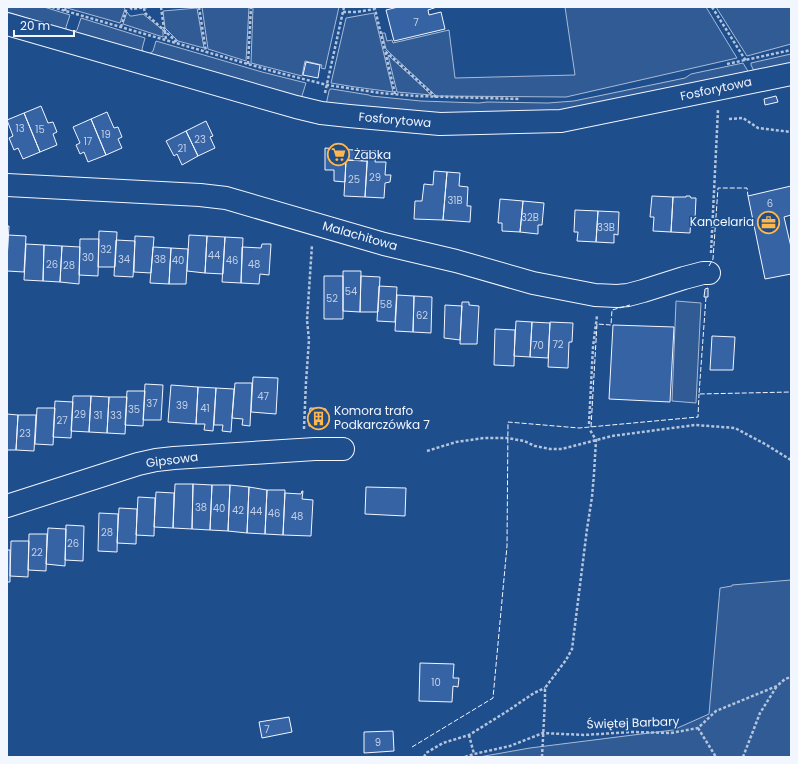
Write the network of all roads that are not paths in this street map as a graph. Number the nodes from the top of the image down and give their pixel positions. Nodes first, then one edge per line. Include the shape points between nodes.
1 (7, 24) edge
2 (791, 74) edge
3 (7, 186) edge
4 (706, 273) road end
5 (343, 449) dead end
6 (7, 506) edge

1 - 2 street, Fosforytowa via 296,107 321,113 403,122 440,124 561,121
3 - 4 street, Malachitowa via 226,198 384,244 533,283 599,295 617,296 634,293
5 - 6 street, Gipsowa via 156,460

